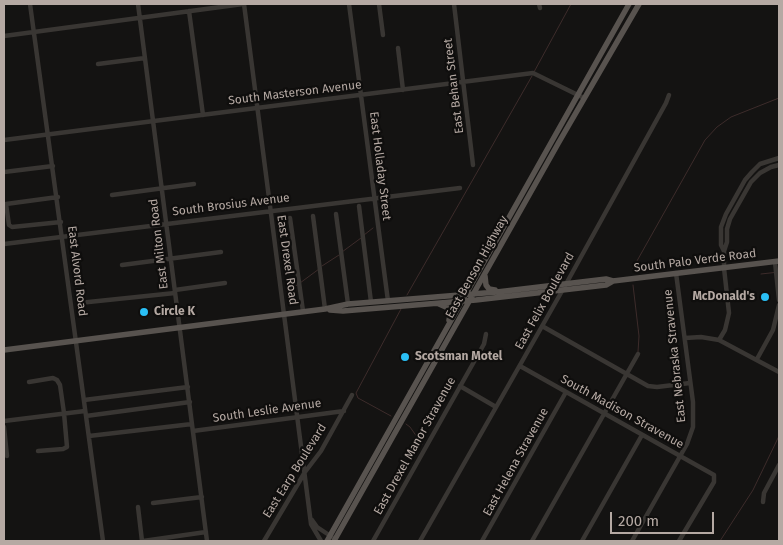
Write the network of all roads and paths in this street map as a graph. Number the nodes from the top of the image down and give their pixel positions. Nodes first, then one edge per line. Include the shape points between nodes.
1 (30, 4) edge
2 (138, 4) edge
3 (244, 4) edge
4 (349, 4) edge
5 (379, 4) edge
6 (454, 4) edge
7 (630, 4) edge
8 (638, 4) edge
9 (189, 11) junction
10 (140, 18) junction
11 (34, 32) junction
12 (383, 35) dead end
13 (4, 36) edge
14 (398, 48) dead end
15 (145, 58) junction
16 (98, 64) dead end
17 (464, 82) junction
18 (403, 90) junction
19 (361, 95) junction
20 (577, 95) junction
21 (669, 95) dead end
22 (584, 98) junction
23 (258, 107) junction
24 (203, 114) junction
25 (153, 121) junction
26 (49, 134) junction
27 (4, 140) edge
28 (779, 158) edge
29 (474, 165) dead end
30 (779, 165) edge
31 (54, 166) junction
32 (4, 172) edge
33 (529, 180) junction
34 (536, 183) junction
35 (194, 184) dead end
36 (460, 188) dead end
37 (163, 189) junction
38 (112, 195) dead end
39 (58, 197) junction
40 (374, 197) junction
41 (358, 206) dead end
42 (729, 209) junction
43 (735, 210) junction
44 (271, 211) junction
45 (336, 214) dead end
46 (313, 216) dead end
47 (290, 218) dead end
48 (60, 222) junction
49 (167, 223) junction
50 (62, 237) junction
51 (4, 244) edge
52 (724, 251) junction
53 (221, 252) dead end
54 (171, 259) junction
55 (777, 262) edge
56 (122, 265) dead end
57 (724, 268) junction
58 (487, 270) junction
59 (676, 273) junction
60 (613, 281) junction
61 (226, 282) dead end
62 (566, 284) junction
63 (502, 291) junction
64 (562, 291) junction
65 (175, 292) junction
66 (465, 294) junction
67 (474, 294) junction
68 (388, 300) junction
69 (779, 300) edge
70 (461, 301) junction
71 (470, 301) junction
72 (371, 302) junction
73 (78, 303) dead end
74 (348, 304) junction
75 (437, 304) junction
76 (779, 305) edge
77 (325, 309) junction
78 (303, 311) junction
79 (285, 314) junction
80 (542, 326) junction
81 (180, 327) junction
82 (445, 330) junction
83 (486, 334) dead end
84 (684, 338) junction
85 (719, 340) junction
86 (76, 341) junction
87 (4, 350) edge
88 (638, 354) dead end
89 (757, 360) junction
90 (520, 366) junction
91 (779, 372) edge
92 (626, 374) junction
93 (29, 382) dead end
94 (690, 383) junction
95 (460, 386) junction
96 (188, 387) junction
97 (566, 392) junction
98 (352, 395) dead end
99 (84, 400) junction
100 (190, 402) junction
101 (496, 406) junction
102 (344, 411) junction
103 (64, 413) junction
104 (86, 413) junction
105 (604, 413) junction
106 (298, 416) junction
107 (4, 421) edge
108 (192, 424) junction
109 (4, 427) edge
110 (193, 431) junction
111 (642, 435) junction
112 (88, 436) junction
113 (38, 451) dead end
114 (8, 456) dead end
115 (680, 456) junction
116 (779, 465) edge
117 (305, 472) junction
118 (202, 497) junction
119 (763, 502) dead end
120 (153, 503) dead end
121 (138, 507) dead end
122 (311, 519) junction
123 (206, 532) junction
124 (330, 535) junction
125 (103, 541) edge
126 (143, 541) edge
127 (207, 541) edge
128 (264, 541) edge
129 (321, 541) edge
130 (327, 541) edge
131 (335, 541) edge
132 (373, 541) edge
133 (420, 541) edge
134 (482, 541) edge
135 (532, 541) edge
136 (582, 541) edge
137 (632, 541) edge
138 (679, 541) edge

1 - 11 street, East Alvord Road
2 - 10 street, East Milton Road
3 - 9 street
3 - 23 street, East Drexel Road
4 - 19 street, East Holladay Street
5 - 12 street
6 - 17 street, East Behan Street
7 - 20 main road, East Benson Highway
8 - 22 main road, East Benson Highway
9 - 10 street
9 - 24 street
10 - 11 street
10 - 15 street, East Milton Road
11 - 13 street
11 - 26 street, East Alvord Road
14 - 18 street
15 - 16 street
15 - 25 street, East Milton Road
17 - 18 street, South Masterson Avenue
17 - 20 street, South Masterson Avenue via 533,73
17 - 29 street, East Behan Street
18 - 19 street, South Masterson Avenue
19 - 23 street, South Masterson Avenue
19 - 40 street, East Holladay Street
20 - 22 street, South Masterson Avenue
20 - 33 main road, East Benson Highway
21 - 62 street, East Felix Boulevard
22 - 34 main road, East Benson Highway
23 - 24 street, South Masterson Avenue
23 - 44 street, East Drexel Road
24 - 25 street, South Masterson Avenue
25 - 26 street, South Masterson Avenue
25 - 37 street, East Milton Road
26 - 27 street, South Masterson Avenue
26 - 31 street, East Alvord Road
28 - 42 street via 760,164 752,172
30 - 43 street via 760,173 751,182
31 - 32 street
31 - 39 street, East Alvord Road
33 - 34 main road
33 - 66 main road, East Benson Highway
34 - 58 main road, East Benson Highway
35 - 37 street
36 - 40 street, South Brosius Avenue
37 - 38 street
37 - 49 street, East Milton Road
39 - 48 street, East Alvord Road
39 - 48 street via 6,204 12,227
40 - 44 street, South Brosius Avenue
40 - 68 street, East Holladay Street
41 - 72 street
42 - 43 street
42 - 52 street via 721,227
43 - 52 street via 727,229
44 - 49 street, South Brosius Avenue
44 - 79 street, East Drexel Road
45 - 74 street
46 - 77 street
47 - 78 street
48 - 50 street, East Alvord Road
49 - 50 street, South Brosius Avenue
49 - 54 street, East Milton Road
50 - 51 street, South Brosius Avenue
50 - 86 street, East Alvord Road
52 - 57 street
53 - 54 street
54 - 56 street
54 - 65 street, East Milton Road
55 - 57 main road, South Palo Verde Road
55 - 69 street
57 - 59 main road, South Palo Verde Road
57 - 85 street via 728,321
58 - 63 main road via 486,286
58 - 67 main road, East Benson Highway
59 - 60 main road, South Palo Verde Road
59 - 84 street, East Nebraska Stravenue
60 - 62 main road, South Palo Verde Road via 606,278
60 - 64 main road, South Palo Verde Road via 606,285
61 - 65 street
62 - 63 main road, South Palo Verde Road
62 - 64 street, East Felix Boulevard
63 - 67 main road, South Palo Verde Road
64 - 71 main road, South Palo Verde Road
64 - 80 street, East Felix Boulevard
65 - 73 street
65 - 81 street, East Milton Road
66 - 67 main road, South Palo Verde Road
66 - 68 main road, South Palo Verde Road
66 - 70 main road, East Benson Highway
67 - 71 main road, East Benson Highway
68 - 72 main road, South Palo Verde Road
70 - 71 main road, South Palo Verde Road
70 - 75 main road, South Palo Verde Road
70 - 82 main road, East Benson Highway
71 - 131 main road, East Benson Highway
72 - 74 main road, South Palo Verde Road
74 - 77 main road, South Palo Verde Road
75 - 77 main road, South Palo Verde Road via 344,311
75 - 82 main road via 444,305 450,312
76 - 89 street via 773,330
77 - 78 main road, South Palo Verde Road
78 - 79 main road, South Palo Verde Road
79 - 81 main road, South Palo Verde Road
79 - 106 street, East Drexel Road
80 - 90 street, East Felix Boulevard
80 - 92 street
81 - 86 main road, South Palo Verde Road
81 - 96 street, East Milton Road
82 - 124 main road, East Benson Highway
83 - 95 street, East Drexel Manor Stravenue via 484,344
84 - 85 street
84 - 94 street, East Nebraska Stravenue
85 - 89 street
86 - 87 main road, South Palo Verde Road
86 - 99 street, East Alvord Road
88 - 92 street
89 - 91 street
90 - 97 street, South Madison Stravenue
90 - 101 street, East Felix Boulevard
92 - 94 street via 648,386
92 - 105 street
93 - 103 street via 58,378
94 - 115 street, East Nebraska Stravenue via 693,427
95 - 101 street
95 - 132 street, East Drexel Manor Stravenue
96 - 99 street
96 - 100 street, East Milton Road
97 - 105 street, South Madison Stravenue
97 - 134 street, East Helena Stravenue
98 - 102 street, East Earp Boulevard
99 - 104 street, East Alvord Road
100 - 104 street
100 - 108 street, East Milton Road
101 - 133 street, East Felix Boulevard
102 - 106 street, South Leslie Avenue
102 - 117 street, East Earp Boulevard
103 - 104 street
103 - 107 street
103 - 113 street via 68,448
104 - 112 street, East Alvord Road
105 - 111 street, South Madison Stravenue
105 - 135 street
106 - 110 street, South Leslie Avenue
106 - 117 street, East Drexel Road
108 - 110 street, East Milton Road
108 - 112 street
109 - 114 street
110 - 118 street, East Milton Road
111 - 115 street, South Madison Stravenue
111 - 136 street
112 - 125 street, East Alvord Road
115 - 137 street, East Nebraska Stravenue
115 - 138 street, South Madison Stravenue via 714,477 714,482
116 - 119 street via 764,493
117 - 122 street, East Drexel Road
117 - 128 street, East Earp Boulevard
118 - 120 street
118 - 123 street, East Milton Road
121 - 126 street
122 - 124 street
122 - 129 street, East Drexel Road
123 - 126 street
123 - 127 street, East Milton Road
124 - 130 main road, East Benson Highway
124 - 131 street

